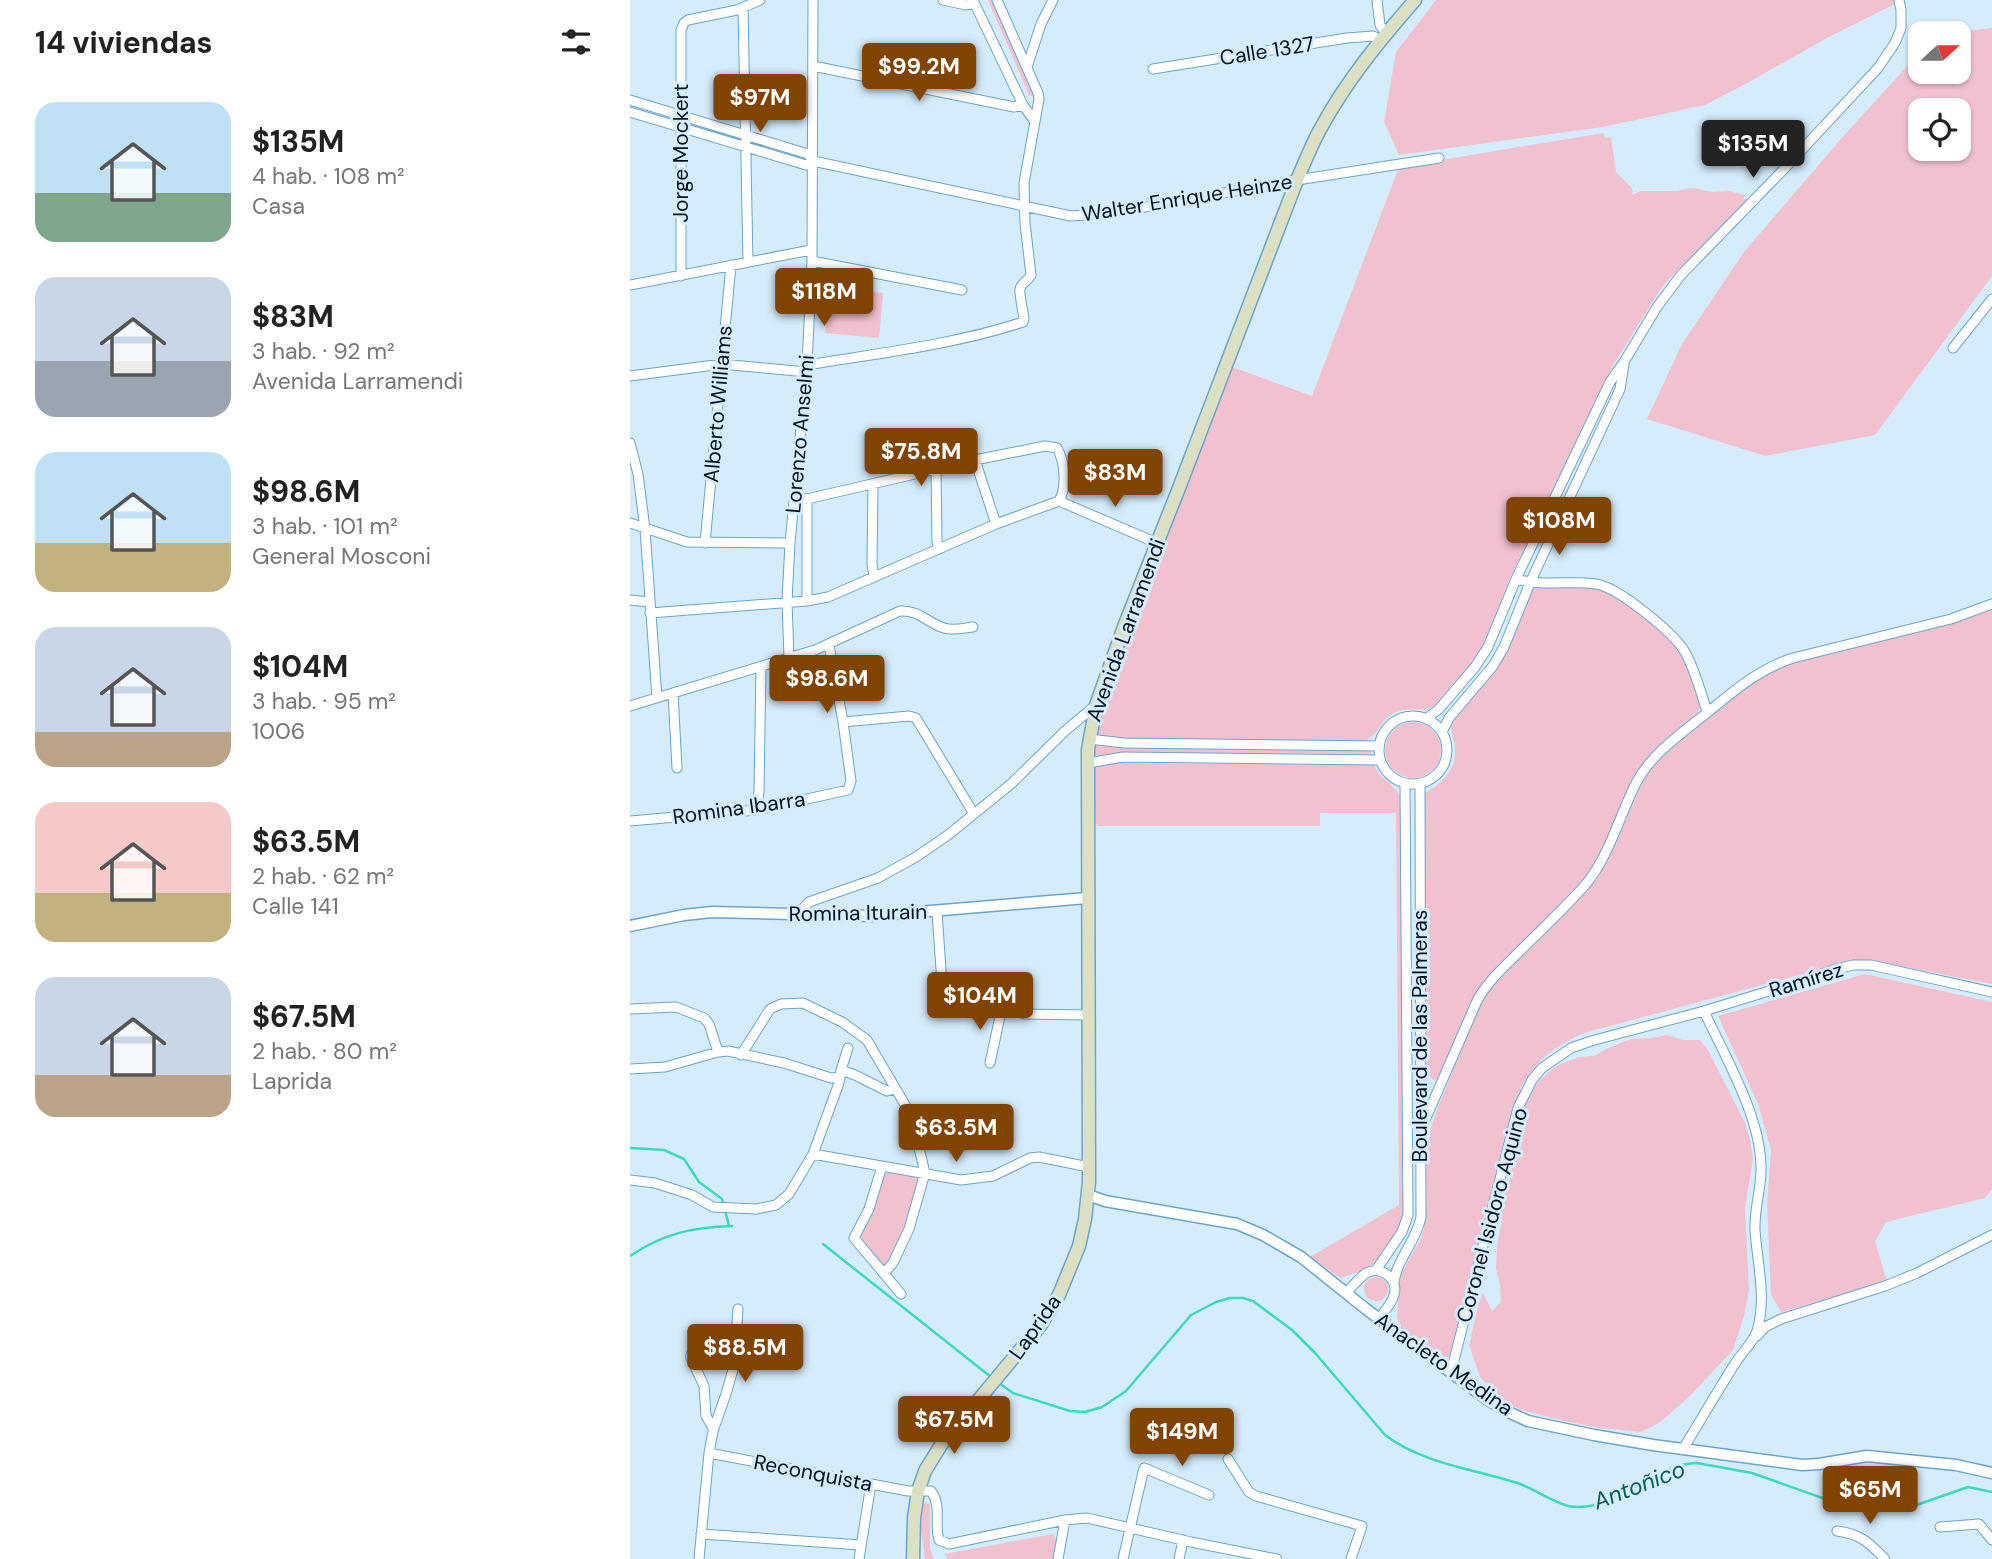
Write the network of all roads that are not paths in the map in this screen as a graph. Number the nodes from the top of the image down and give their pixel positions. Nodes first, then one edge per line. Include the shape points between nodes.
1 (760, 0) edge
2 (813, 0) edge
3 (943, 0) edge
4 (997, 0) edge
5 (1053, 0) edge
6 (1377, 0) edge
7 (1415, 0) edge
8 (1899, 0) edge
9 (974, 2) edge
10 (743, 8) junction
11 (1383, 37) junction
12 (813, 66) junction
13 (1027, 68) junction
14 (1153, 69) dead end
15 (630, 100) edge
16 (1023, 105) junction
17 (630, 112) edge
18 (681, 114) junction
19 (1035, 122) junction
20 (680, 126) junction
21 (746, 135) junction
22 (745, 147) junction
23 (1439, 158) dead end
24 (813, 161) junction
25 (1297, 180) junction
26 (1024, 207) junction
27 (811, 250) junction
28 (748, 261) junction
29 (812, 261) junction
30 (731, 265) junction
31 (681, 276) junction
32 (630, 285) edge
33 (962, 290) dead end
34 (1992, 299) edge
35 (1953, 348) dead end
36 (1624, 362) junction
37 (722, 364) junction
38 (806, 368) junction
39 (630, 376) edge
40 (630, 443) edge
41 (975, 460) junction
42 (936, 469) junction
43 (873, 484) junction
44 (794, 498) junction
45 (807, 499) junction
46 (1059, 501) junction
47 (630, 523) edge
48 (996, 523) junction
49 (645, 529) junction
50 (705, 543) junction
51 (790, 544) junction
52 (1157, 544) junction
53 (939, 549) junction
54 (874, 576) junction
55 (1516, 579) junction
56 (1530, 583) junction
57 (630, 600) edge
58 (787, 601) junction
59 (807, 601) junction
60 (649, 602) junction
61 (1992, 604) edge
62 (650, 613) junction
63 (973, 627) dead end
64 (830, 645) junction
65 (789, 657) junction
66 (761, 667) junction
67 (673, 693) junction
68 (657, 698) junction
69 (1096, 705) junction
70 (630, 706) edge
71 (1707, 712) junction
72 (1426, 719) junction
73 (843, 722) junction
74 (1442, 732) junction
75 (1089, 739) junction
76 (1379, 746) junction
77 (1380, 760) junction
78 (1088, 763) junction
79 (677, 768) dead end
80 (1405, 784) junction
81 (1420, 784) junction
82 (757, 810) junction
83 (974, 814) junction
84 (630, 821) edge
85 (1087, 898) junction
86 (937, 912) junction
87 (796, 915) junction
88 (630, 926) edge
89 (1992, 992) edge
90 (1002, 1007) junction
91 (630, 1009) edge
92 (1704, 1011) junction
93 (1088, 1015) junction
94 (848, 1048) dead end
95 (718, 1052) junction
96 (741, 1055) junction
97 (990, 1063) dead end
98 (630, 1069) edge
99 (840, 1074) junction
100 (895, 1089) junction
101 (1408, 1124) junction
102 (1420, 1124) junction
103 (813, 1154) junction
104 (882, 1166) junction
105 (1089, 1167) junction
106 (925, 1173) junction
107 (630, 1180) edge
108 (1088, 1195) junction
109 (1992, 1235) edge
110 (1376, 1270) junction
111 (884, 1273) junction
112 (1394, 1282) junction
113 (1346, 1293) junction
114 (901, 1294) dead end
115 (738, 1309) dead end
116 (1379, 1319) junction
117 (737, 1334) junction
118 (1753, 1340) junction
119 (1451, 1372) junction
120 (713, 1428) junction
121 (1683, 1449) junction
122 (709, 1453) junction
123 (1228, 1460) dead end
124 (1992, 1474) edge
125 (871, 1484) junction
126 (918, 1491) junction
127 (1209, 1495) dead end
128 (1065, 1520) junction
129 (1130, 1527) junction
130 (1940, 1527) dead end
131 (1837, 1531) dead end
132 (701, 1534) junction
133 (1183, 1540) junction
134 (1992, 1540) edge
135 (861, 1545) junction
136 (699, 1559) edge
137 (859, 1559) edge
138 (913, 1559) edge
139 (1058, 1559) edge
140 (1123, 1559) edge
141 (1179, 1559) edge
142 (1277, 1559) edge
143 (1351, 1559) edge
144 (1885, 1559) edge

1 - 10 street
2 - 12 street, Lorenzo Anselmi
3 - 9 street via 966,5
4 - 13 street
5 - 13 street
6 - 11 street
7 - 11 main road, Avenida Larramendi
8 - 36 street via 1901,28 1878,68 1681,275
9 - 16 street
10 - 18 street, Jorge Mockert via 684,23
10 - 21 street
11 - 14 street, Calle 1327 via 1347,38
11 - 25 main road, Avenida Larramendi via 1331,110
12 - 16 street via 1014,107
12 - 24 street, Lorenzo Anselmi
13 - 19 street via 1038,93
15 - 18 street
16 - 19 street
17 - 20 street
18 - 20 street, Jorge Mockert
18 - 21 street
19 - 26 street
20 - 22 street
20 - 31 street, Jorge Mockert
21 - 22 street
21 - 24 street via 808,154
22 - 24 street via 806,165
22 - 28 street
23 - 25 street, Walter Enrique Heinze
24 - 26 street, Walter Enrique Heinze
24 - 27 street, Lorenzo Anselmi
25 - 26 street, Walter Enrique Heinze via 1111,213 1071,216
25 - 52 main road, Avenida Larramendi
26 - 38 street via 1031,275 1020,290 1023,322
27 - 28 street
27 - 29 street, Lorenzo Anselmi
28 - 30 street
29 - 33 street
29 - 38 street, Lorenzo Anselmi
30 - 31 street
30 - 37 street, Alberto Williams
31 - 32 street
34 - 35 street
36 - 55 street via 1609,382
36 - 56 street via 1620,389
37 - 38 street
37 - 39 street
37 - 50 street, Alberto Williams
38 - 44 street, Lorenzo Anselmi
40 - 49 street
41 - 42 street
41 - 46 street via 1045,446 1056,448 1065,486
41 - 48 street
42 - 43 street
42 - 53 street
43 - 45 street
43 - 54 street
44 - 45 street
44 - 51 street, Lorenzo Anselmi
45 - 59 street
46 - 48 street
46 - 52 street
47 - 49 street
48 - 53 street
49 - 50 street
49 - 60 street
50 - 51 street
51 - 58 street, Lorenzo Anselmi
52 - 69 main road, Avenida Larramendi
53 - 54 street
54 - 59 street via 828,597
55 - 56 street
55 - 72 street via 1483,657
56 - 71 street via 1595,584 1617,592 1684,649
56 - 74 street via 1499,657
57 - 60 street
58 - 59 street
58 - 62 street
58 - 65 street, Lorenzo Anselmi
60 - 62 street
61 - 71 street via 1951,619 1783,661 1754,676
62 - 68 street
63 - 64 street via 947,629 916,613 900,611
64 - 65 street
64 - 73 street
65 - 66 street
66 - 67 street
66 - 82 street
67 - 68 street
67 - 79 street
68 - 70 street
69 - 75 main road, Avenida Larramendi
69 - 83 street
71 - 102 street via 1647,766 1590,878 1484,989
72 - 74 street
72 - 76 street via 1399,719 1386,730
73 - 82 street, Romina Ibarra via 851,781 848,790
73 - 83 street via 916,718
74 - 81 street via 1447,748 1444,764 1435,777
75 - 76 street
75 - 78 main road, Avenida Larramendi
76 - 77 street
77 - 78 street via 1123,757
77 - 80 street via 1388,774
78 - 85 main road, Avenida Larramendi
80 - 81 street
80 - 101 street, Boulevard de las Palmeras
81 - 102 street, Boulevard de las Palmeras
82 - 84 street, Romina Ibarra
83 - 87 street via 892,871 809,902
85 - 86 street, Romina Iturain
85 - 93 main road, Avenida Larramendi
86 - 87 street, Romina Iturain
86 - 90 street via 943,988
87 - 88 street, Romina Iturain via 696,913
89 - 92 street, Ramírez via 1853,965
90 - 93 street via 1034,1015
90 - 97 street
91 - 95 street via 676,1007 704,1018
92 - 118 street via 1751,1115 1759,1148 1755,1228 1760,1307
92 - 119 street, Coronel Isidoro Aquino via 1580,1045 1553,1059 1532,1080 1518,1108
93 - 105 main road, Avenida Larramendi
94 - 99 street
95 - 96 street
95 - 98 street via 665,1067
96 - 99 street via 831,1078
96 - 100 street via 772,1007 803,1003 864,1036
99 - 100 street via 855,1075 887,1091
99 - 103 street
100 - 106 street via 913,1122
101 - 102 street
101 - 110 street, Boulevard de las Palmeras via 1407,1220
102 - 112 street, Boulevard de las Palmeras via 1421,1217
103 - 104 street
103 - 107 street via 789,1194 767,1208 708,1206 692,1195
104 - 106 street
104 - 111 street via 854,1238
105 - 106 street via 1035,1157 976,1180
105 - 108 main road, Avenida Larramendi
106 - 111 street via 909,1229
108 - 113 street, Anacleto Medina via 1237,1224 1301,1257
108 - 126 main road, Laprida via 1079,1246 1059,1295 1040,1326 933,1457
109 - 118 street via 1885,1286 1781,1319
110 - 112 street
110 - 113 street, Boulevard de las Palmeras
111 - 114 street
112 - 116 street, Boulevard de las Palmeras via 1393,1299
113 - 116 street, Anacleto Medina
115 - 117 street
116 - 119 street, Anacleto Medina
117 - 120 street via 732,1378
117 - 120 street via 724,1335 691,1355 704,1386 706,1416
118 - 121 street
119 - 121 street, Anacleto Medina via 1521,1418
120 - 122 street
121 - 124 street, Anacleto Medina via 1802,1465 1881,1457
122 - 125 street, Reconquista
122 - 132 street
123 - 143 street via 1255,1496 1362,1526
125 - 126 street, Reconquista
125 - 135 street
126 - 128 street via 935,1495 936,1532 939,1540 949,1544
126 - 138 main road, Laprida
127 - 129 street via 1144,1468
128 - 129 street via 1087,1518
128 - 139 street
129 - 133 street
129 - 140 street
130 - 134 street via 1979,1524
131 - 144 street via 1858,1536
132 - 135 street
132 - 136 street
133 - 141 street
133 - 142 street
135 - 137 street

